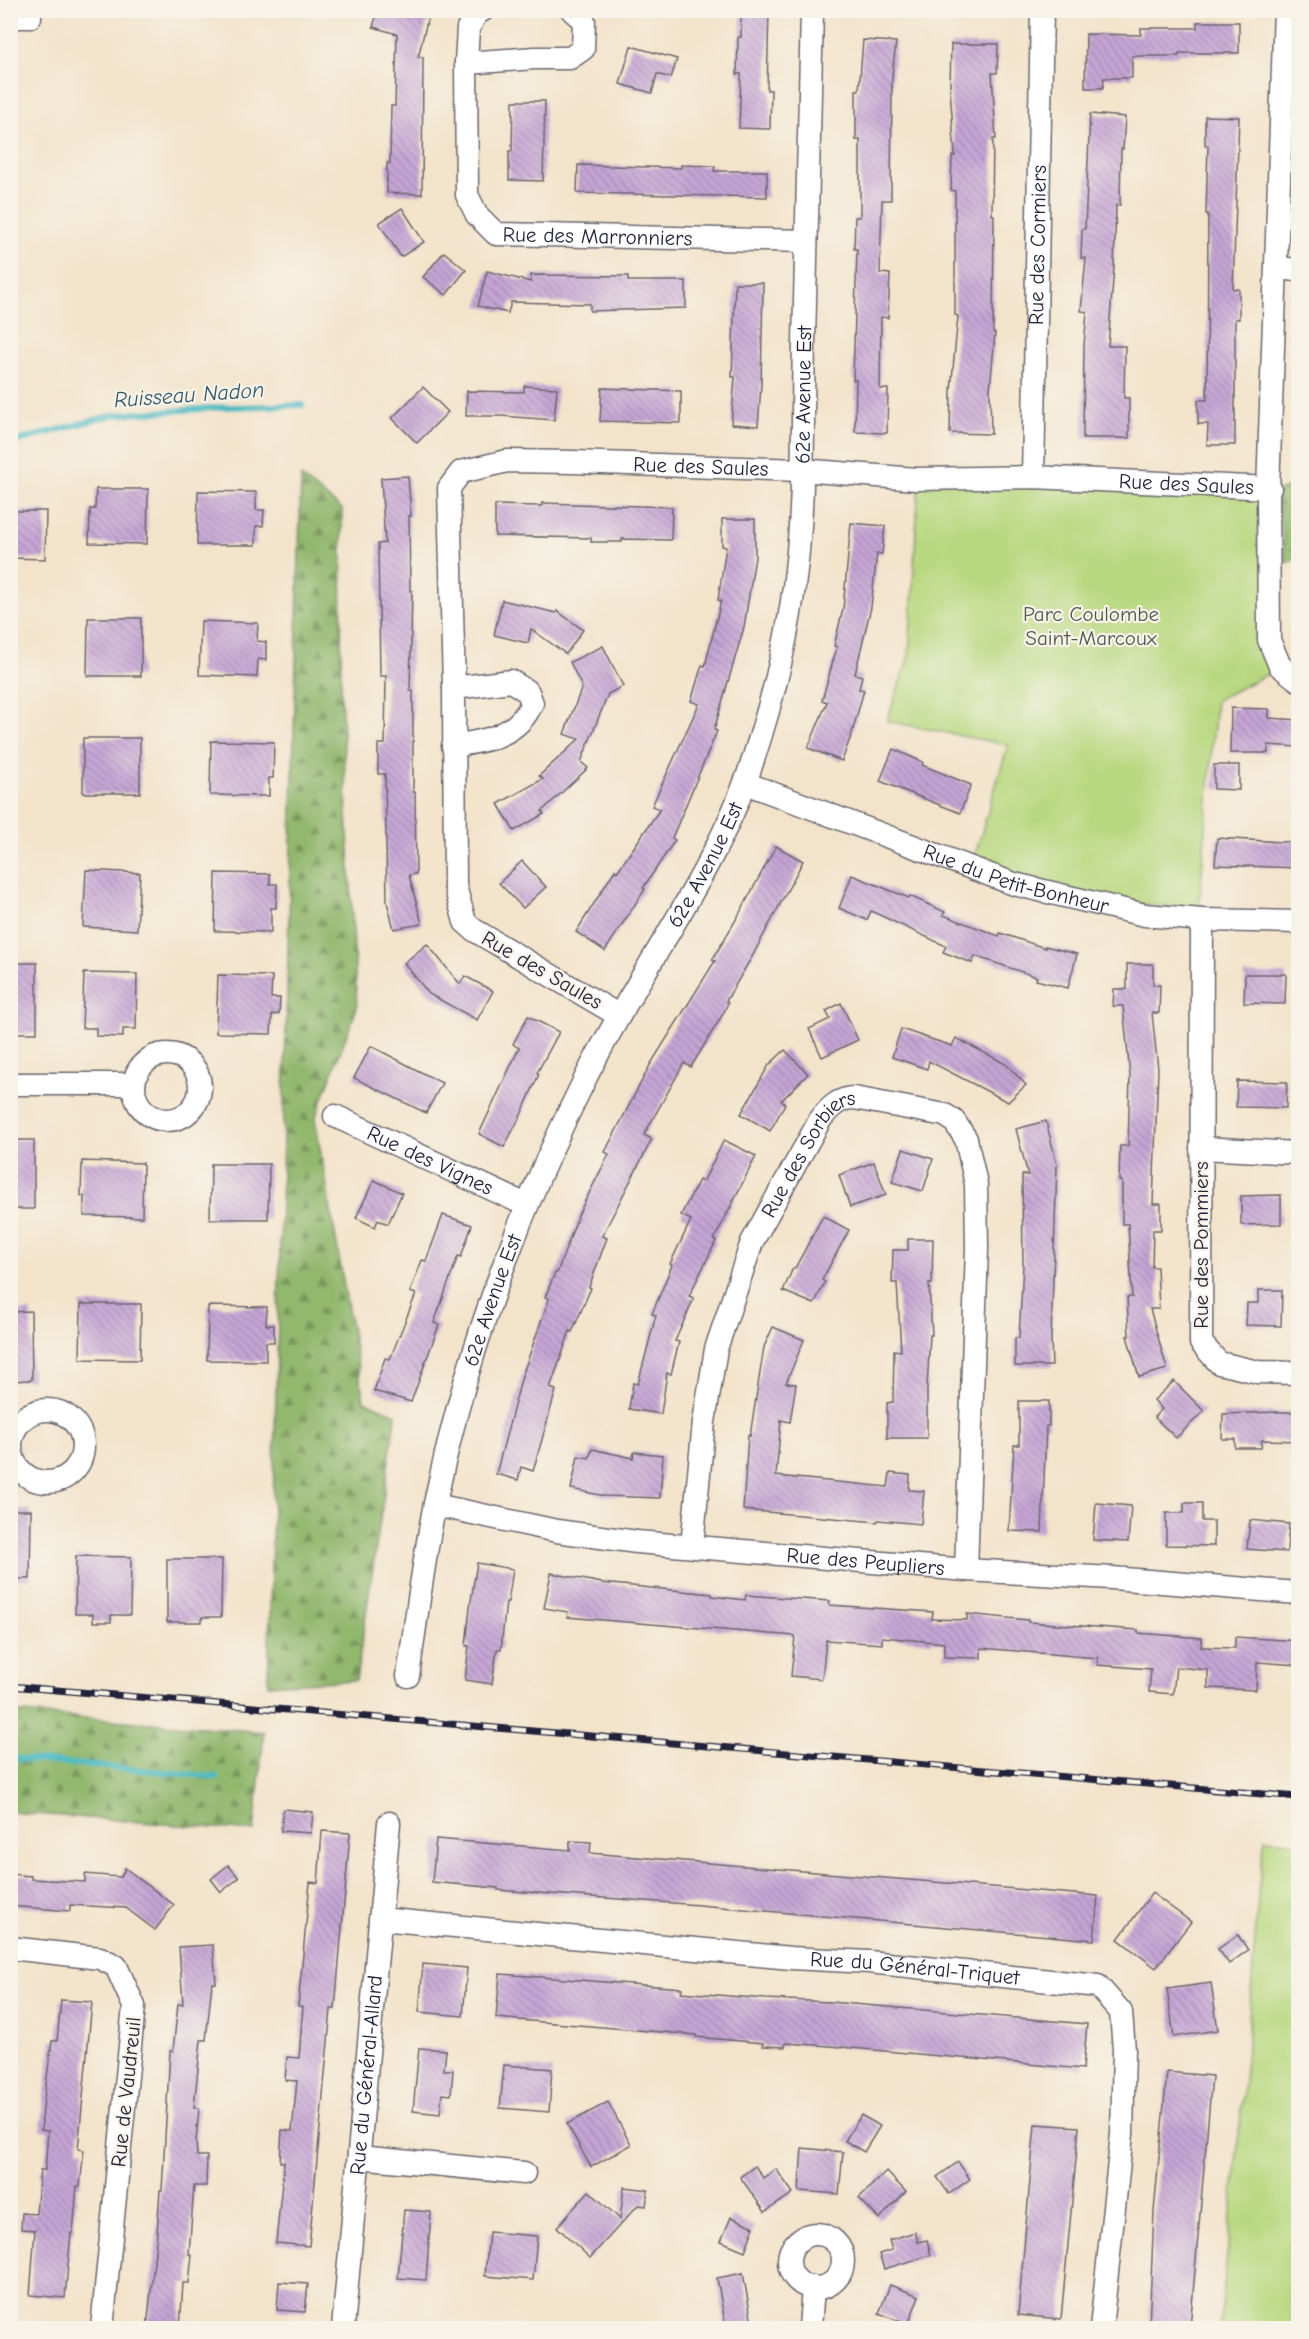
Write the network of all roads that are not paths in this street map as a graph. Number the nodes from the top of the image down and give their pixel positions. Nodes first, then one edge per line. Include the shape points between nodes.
1 (483, 10) edge
2 (572, 10) edge
3 (812, 10) edge
4 (1042, 10) edge
5 (1285, 10) edge
6 (466, 63) junction
7 (806, 241) junction
8 (1288, 269) edge
9 (801, 470) junction
10 (1033, 477) junction
11 (1270, 488) junction
12 (1299, 680) edge
13 (454, 688) junction
14 (453, 746) junction
15 (745, 783) junction
16 (1202, 920) junction
17 (1299, 922) edge
18 (618, 1015) junction
19 (10, 1084) edge
20 (134, 1084) dead end
21 (335, 1116) dead end
22 (1201, 1148) junction
23 (1299, 1153) edge
24 (526, 1205) junction
25 (1299, 1373) edge
26 (435, 1505) junction
27 (692, 1546) junction
28 (966, 1570) junction
29 (1299, 1593) edge
30 (408, 1676) dead end
31 (389, 1822) dead end
32 (380, 1919) junction
33 (10, 1948) edge
34 (359, 2157) junction
35 (524, 2173) dead end
36 (813, 2287) dead end
37 (102, 2328) edge
38 (343, 2328) edge
39 (810, 2328) edge
40 (1101, 2328) edge

1 - 6 street, Rue des Marronniers via 468,28
2 - 6 street via 584,21 584,49 570,58
3 - 7 street, 62e Avenue Est
4 - 10 street, Rue des Cormiers
5 - 8 street
6 - 7 street, Rue des Marronniers via 467,195 477,215 496,234
7 - 9 street, 62e Avenue Est
8 - 11 street
9 - 10 street, Rue des Saules via 916,479
9 - 13 street, Rue des Saules via 507,461 461,472 449,488
9 - 15 street, 62e Avenue Est via 799,541 791,610
10 - 11 street, Rue des Saules
11 - 12 street via 1269,640 1280,666
13 - 14 street, Rue des Saules
13 - 14 street via 511,681 528,692 532,703 526,718 507,732 485,741
14 - 18 street, Rue des Saules via 455,886 465,922
15 - 16 street, Rue du Petit-Bonheur via 1014,884 1145,915
15 - 18 street, 62e Avenue Est via 694,888
16 - 17 street, Rue du Petit-Bonheur
16 - 22 street, Rue des Pommiers
18 - 24 street, 62e Avenue Est
19 - 20 street
21 - 24 street, Rue des Vignes
22 - 23 street, Rue des Pommiers
22 - 25 street, Rue des Pommiers via 1201,1343 1219,1363 1258,1372
24 - 26 street, 62e Avenue Est via 473,1355
26 - 27 street, Rue des Peupliers via 575,1534
26 - 30 street, 62e Avenue Est
27 - 28 street, Rue des Peupliers
27 - 28 street, Rue des Sorbiers via 704,1422 716,1349 752,1242 820,1120 834,1104 854,1098 945,1115 954,1120 966,1139 976,1184 977,1248
28 - 29 street, Rue des Peupliers
31 - 32 street, Rue du Général-Allard
32 - 34 street, Rue du Général-Allard
32 - 40 street, Rue du Général-Triquet via 1098,1986 1121,2012 1124,2050 1122,2134
33 - 37 street, Rue de Vaudreuil via 100,1958 116,1966 134,2006
34 - 35 street
34 - 38 street, Rue du Général-Allard
36 - 39 street

